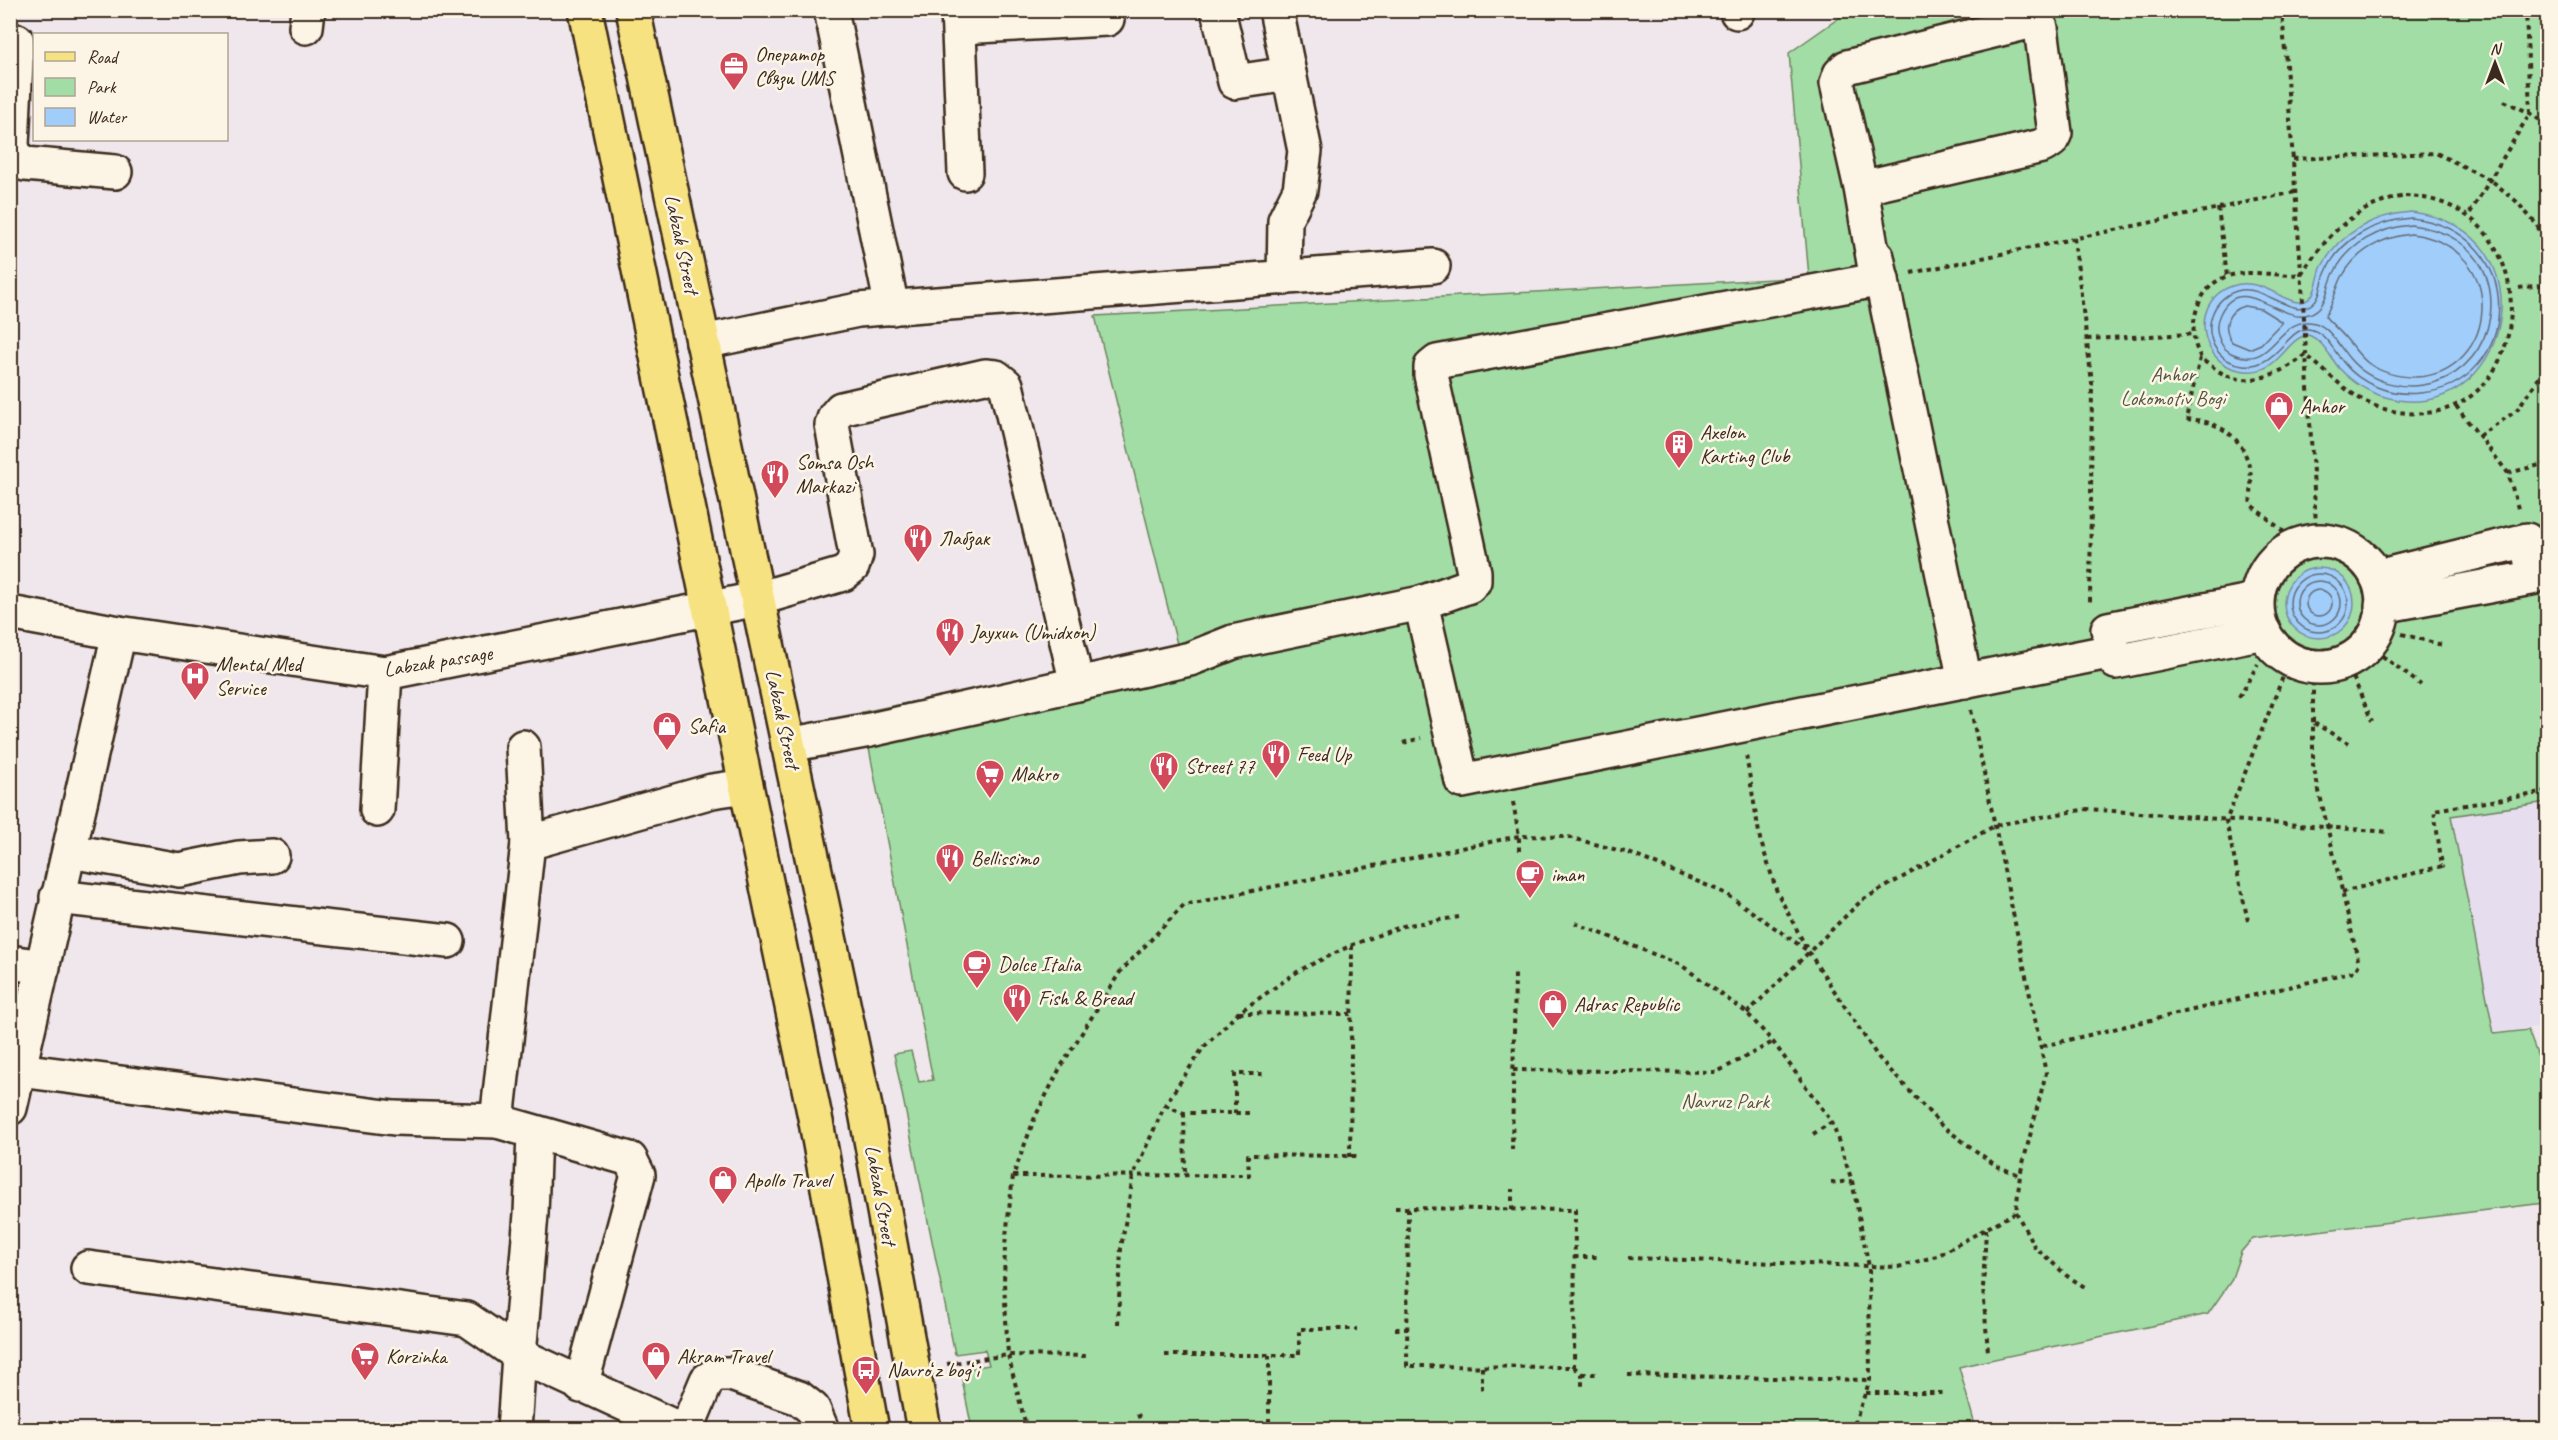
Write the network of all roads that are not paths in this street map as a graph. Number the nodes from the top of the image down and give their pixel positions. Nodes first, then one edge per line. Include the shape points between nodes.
1 (585, 10) edge
2 (633, 10) edge
3 (831, 10) edge
4 (1218, 10) edge
5 (1276, 10) edge
6 (959, 19) edge
7 (1107, 19) dead end
8 (21, 42) edge
9 (1289, 74) junction
10 (115, 172) dead end
11 (964, 173) dead end
12 (1864, 194) junction
13 (1433, 267) dead end
14 (1284, 278) junction
15 (1879, 279) junction
16 (892, 308) junction
17 (703, 342) junction
18 (2535, 554) edge
19 (757, 599) junction
20 (2256, 600) junction
21 (1421, 603) junction
22 (710, 609) junction
23 (10, 613) edge
24 (2370, 623) junction
25 (119, 633) junction
26 (2284, 650) junction
27 (2113, 651) junction
28 (385, 673) junction
29 (1965, 681) junction
30 (1077, 684) junction
31 (788, 745) junction
32 (524, 747) dead end
33 (746, 786) junction
34 (377, 810) dead end
35 (528, 843) junction
36 (70, 851) junction
37 (272, 856) dead end
38 (57, 897) junction
39 (448, 941) dead end
40 (10, 962) edge
41 (43, 968) junction
42 (19, 1070) junction
43 (10, 1107) edge
44 (866, 1112) junction
45 (497, 1121) junction
46 (816, 1122) junction
47 (534, 1133) junction
48 (88, 1268) dead end
49 (519, 1355) junction
50 (581, 1386) junction
51 (514, 1430) edge
52 (681, 1430) edge
53 (686, 1430) edge
54 (822, 1430) edge
55 (872, 1430) edge
56 (924, 1430) edge

1 - 22 main road
2 - 17 main road, Labzak Street
3 - 16 street
4 - 9 street via 1235,82
5 - 9 street
6 - 7 street
6 - 11 street
8 - 10 street via 12,145 15,157 25,164
9 - 14 street via 1305,151 1300,190 1285,220
12 - 12 street via 1837,83 1847,67 2029,22 2041,28 2055,133 2051,141
12 - 15 street
13 - 14 street
14 - 16 street
15 - 21 street via 1437,362 1431,375 1474,580 1469,586
15 - 29 street
16 - 17 street via 858,310
17 - 19 main road, Labzak Street
18 - 24 street
19 - 22 street, Labzak passage
19 - 30 street, Labzak passage via 843,574 852,567 856,555 832,425 841,409 985,376 996,377 1006,385
19 - 31 main road, Labzak Street
20 - 24 street via 2261,580 2272,562 2288,549 2329,541 2366,560
20 - 26 street via 2258,621
20 - 27 street via 2108,629
21 - 29 street via 1462,781
21 - 30 street via 1233,642 1190,659
22 - 28 street, Labzak passage
22 - 33 main road
23 - 25 street, Labzak passage
24 - 26 street via 2321,668
25 - 28 street, Labzak passage
25 - 36 street
26 - 27 street via 2116,662
27 - 29 street
28 - 34 street
30 - 31 street
31 - 44 main road, Labzak Street
32 - 35 street
33 - 35 street via 712,791
33 - 46 main road
35 - 45 street
36 - 37 street via 179,870
36 - 38 street
38 - 39 street
38 - 41 street
40 - 41 street
41 - 42 street
42 - 43 street
42 - 45 street via 394,1118
44 - 46 main road
44 - 56 main road, Labzak Street
45 - 47 street
46 - 55 main road
47 - 49 street
47 - 50 street via 630,1159 638,1175
48 - 49 street via 467,1319
49 - 50 street
49 - 51 street
50 - 52 street
53 - 54 street via 707,1380 717,1374 731,1374 799,1398 813,1409

